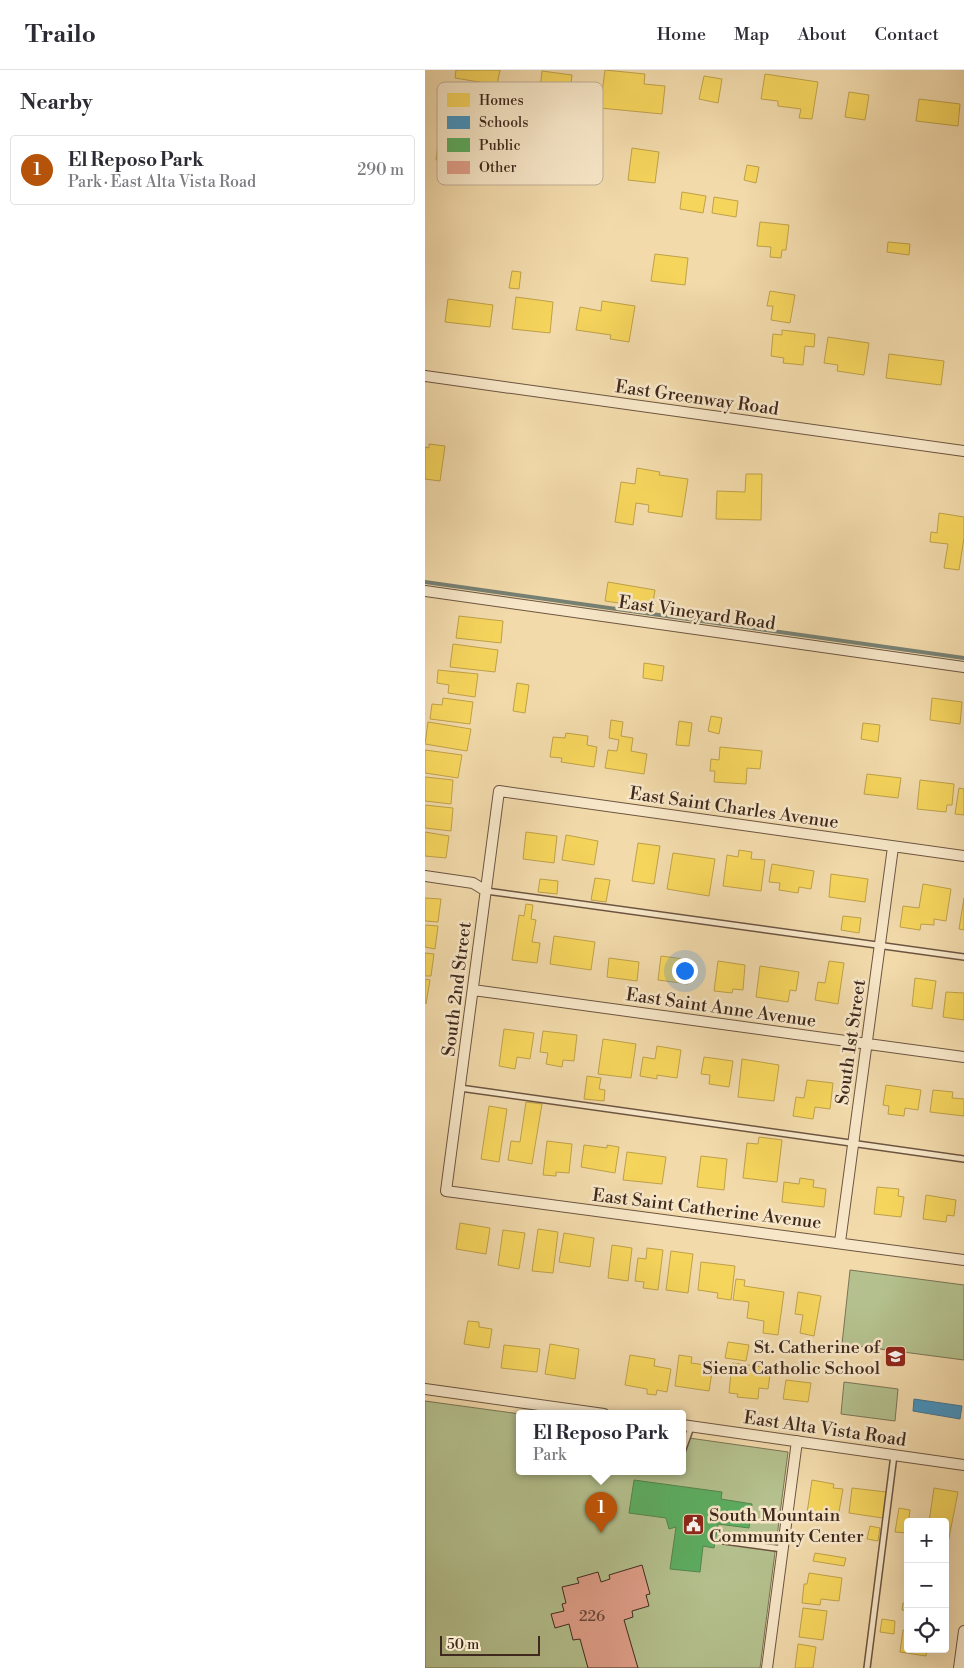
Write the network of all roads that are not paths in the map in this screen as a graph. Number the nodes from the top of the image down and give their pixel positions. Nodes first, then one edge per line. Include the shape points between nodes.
1 (425, 376) edge
2 (964, 451) edge
3 (425, 591) edge
4 (964, 667) edge
5 (499, 791) joint
6 (893, 847) junction
7 (964, 856) edge
8 (425, 876) edge
9 (486, 891) junction
10 (880, 946) junction
11 (964, 957) edge
12 (473, 990) junction
13 (868, 1044) junction
14 (964, 1057) edge
15 (460, 1088) junction
16 (854, 1143) junction
17 (964, 1159) edge
18 (446, 1191) joint
19 (840, 1242) junction
20 (964, 1260) edge
21 (425, 1389) edge
22 (572, 1410) edge
23 (687, 1426) edge
24 (797, 1441) junction
25 (894, 1455) junction
26 (964, 1465) edge
27 (725, 1541) dead end
28 (783, 1549) junction
29 (964, 1631) edge
30 (767, 1668) edge
31 (867, 1668) edge
32 (959, 1668) edge

1 - 2 street, East Greenway Road
3 - 4 street, East Vineyard Road
5 - 6 street, East Saint Charles Avenue
5 - 9 street, South 2nd Street
6 - 7 street, East Saint Charles Avenue
6 - 10 street, South 1st Street
8 - 9 street via 473,883
9 - 10 lane
9 - 12 street, South 2nd Street
10 - 11 lane
10 - 13 street, South 1st Street
12 - 13 street, East Saint Anne Avenue
12 - 15 street, South 2nd Street
13 - 14 street, East Saint Anne Avenue
13 - 16 street, South 1st Street
15 - 16 lane
15 - 18 street, South 2nd Street
16 - 17 lane
16 - 19 street, South 1st Street
18 - 19 street, East Saint Catherine Avenue
19 - 20 street, East Saint Catherine Avenue
21 - 22 street
23 - 24 street, East Alta Vista Road
24 - 25 street, East Alta Vista Road
24 - 28 street
25 - 26 street, East Alta Vista Road
25 - 31 lane
27 - 28 lane
28 - 30 street
29 - 32 street

